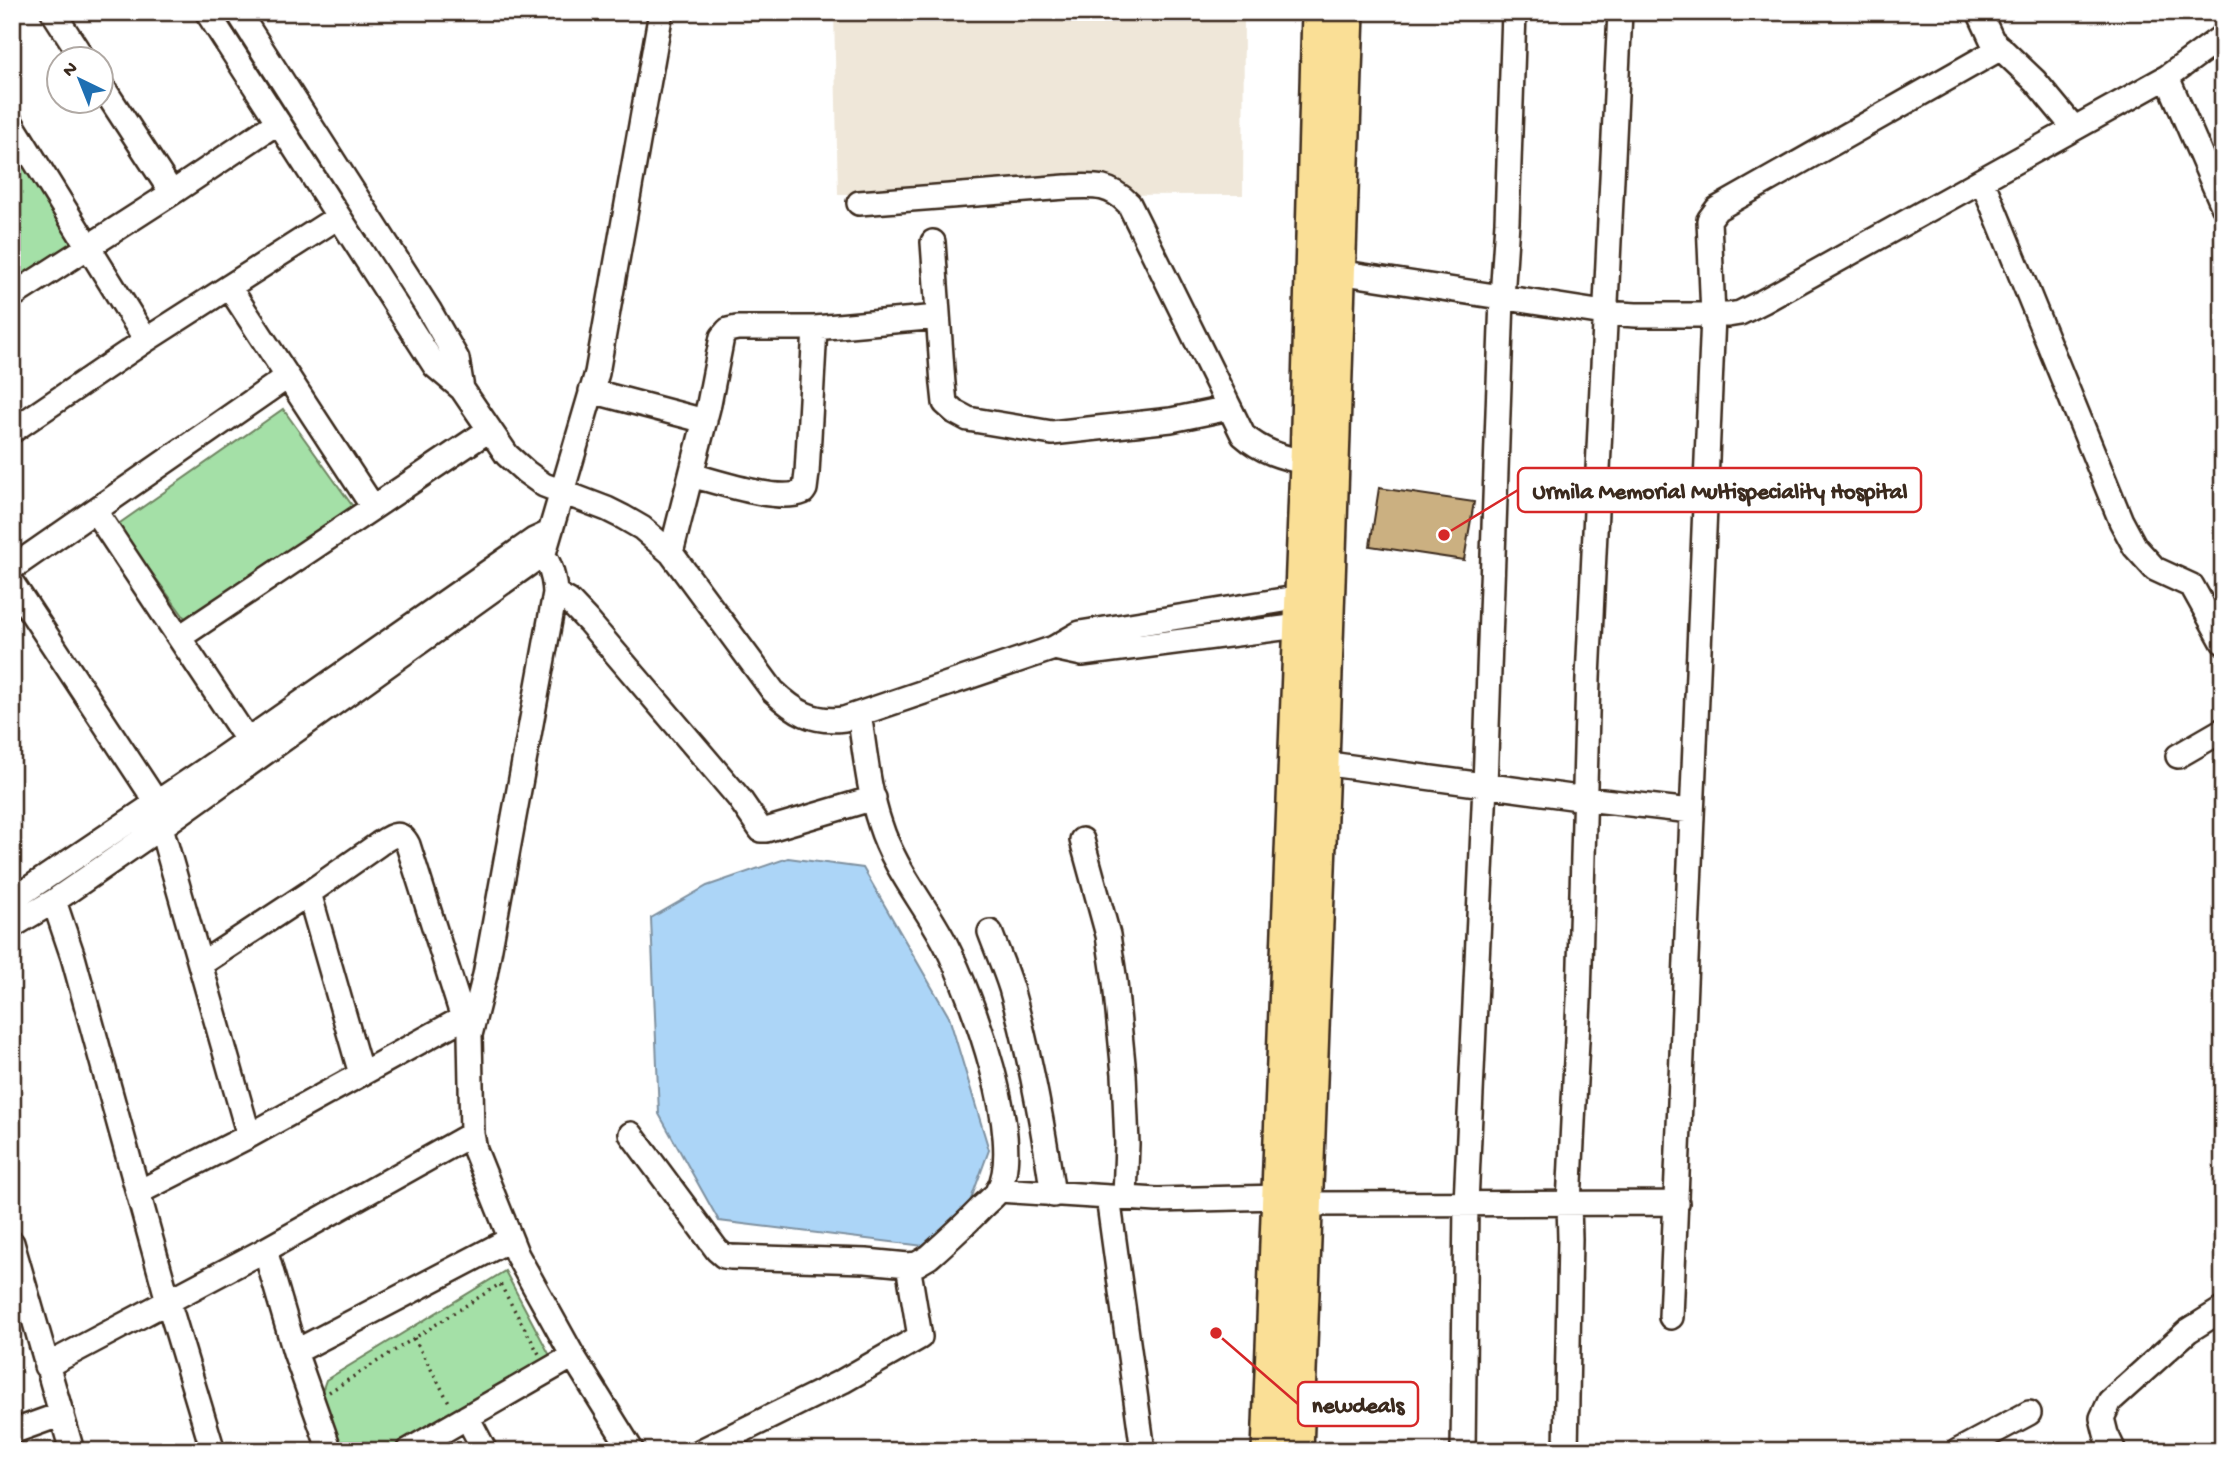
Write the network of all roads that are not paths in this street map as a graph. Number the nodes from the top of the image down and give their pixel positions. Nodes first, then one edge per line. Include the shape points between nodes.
1 (53, 12) edge
2 (207, 12) edge
3 (239, 12) edge
4 (661, 12) edge
5 (1319, 12) edge
6 (1347, 12) edge
7 (1514, 12) edge
8 (1620, 12) edge
9 (1979, 12) edge
10 (2223, 36) edge
11 (75, 46) edge
12 (2001, 48) junction
13 (2167, 77) junction
14 (291, 94) junction
15 (116, 107) edge
16 (274, 115) junction
17 (12, 124) edge
18 (2074, 128) junction
19 (1982, 180) junction
20 (2218, 180) edge
21 (172, 193) junction
22 (859, 203) dead end
23 (2223, 206) edge
24 (338, 217) junction
25 (933, 242) dead end
26 (89, 246) junction
27 (1338, 272) junction
28 (229, 287) junction
29 (12, 296) edge
30 (1502, 298) junction
31 (1604, 313) junction
32 (1713, 316) junction
33 (938, 317) junction
34 (815, 328) junction
35 (146, 340) junction
36 (287, 377) junction
37 (462, 389) junction
38 (591, 391) junction
39 (1229, 408) junction
40 (705, 421) junction
41 (489, 430) junction
42 (12, 431) edge
43 (1307, 463) junction
44 (691, 475) junction
45 (562, 494) junction
46 (373, 507) junction
47 (95, 511) junction
48 (542, 542) junction
49 (671, 553) junction
50 (12, 568) edge
51 (12, 583) edge
52 (555, 593) junction
53 (1314, 610) junction
54 (180, 637) junction
55 (2223, 642) edge
56 (859, 714) junction
57 (2223, 730) edge
58 (253, 748) junction
59 (2178, 756) dead end
60 (1322, 762) junction
61 (1485, 785) junction
62 (874, 798) junction
63 (1586, 799) junction
64 (157, 803) junction
65 (1691, 811) junction
66 (161, 827) junction
67 (1082, 840) dead end
68 (309, 894) junction
69 (12, 900) edge
70 (54, 901) junction
71 (12, 926) edge
72 (990, 932) dead end
73 (201, 964) junction
74 (468, 1019) junction
75 (361, 1074) junction
76 (472, 1134) junction
77 (631, 1134) dead end
78 (249, 1136) junction
79 (998, 1190) junction
80 (139, 1192) junction
81 (1053, 1195) junction
82 (1116, 1197) junction
83 (1293, 1201) junction
84 (1466, 1203) junction
85 (1569, 1203) junction
86 (1677, 1203) junction
87 (509, 1240) junction
88 (12, 1243) edge
89 (265, 1250) junction
90 (908, 1265) junction
91 (168, 1301) junction
92 (2221, 1315) edge
93 (1671, 1317) dead end
94 (295, 1352) junction
95 (573, 1356) junction
96 (46, 1366) junction
97 (2029, 1413) dead end
98 (62, 1414) junction
99 (460, 1414) junction
100 (12, 1432) edge
101 (72, 1451) edge
102 (214, 1451) edge
103 (330, 1451) edge
104 (408, 1451) edge
105 (485, 1451) edge
106 (632, 1451) edge
107 (701, 1451) edge
108 (1143, 1451) edge
109 (1269, 1451) edge
110 (1296, 1451) edge
111 (1463, 1451) edge
112 (1566, 1451) edge
113 (1958, 1451) edge
114 (2114, 1451) edge

1 - 11 street
2 - 16 street
3 - 14 street
4 - 38 street
5 - 43 highway
6 - 27 highway
7 - 30 street
8 - 31 street
9 - 12 street via 1992,40
10 - 13 street
12 - 18 street
12 - 32 street via 1717,209 1709,220
13 - 18 street
13 - 20 street
14 - 16 street
14 - 37 street via 429,310 457,359
15 - 21 street
16 - 21 street
16 - 24 street
17 - 26 street
18 - 19 street
19 - 32 street via 1765,301 1740,313
19 - 55 street via 2121,521 2135,547 2155,569 2192,586
20 - 23 street
21 - 26 street
22 - 39 street via 1075,186 1116,191 1129,204
24 - 28 street
24 - 37 street via 435,366
25 - 33 street
26 - 29 street
26 - 35 street
27 - 30 street
27 - 53 highway
28 - 35 street
28 - 36 street
30 - 31 street
30 - 61 street
31 - 32 street
31 - 63 street
32 - 65 street
33 - 34 street
33 - 39 street via 945,403 968,419 1052,433 1171,420
34 - 40 street via 725,332
34 - 44 street via 803,492 755,492
35 - 42 street
36 - 46 street
36 - 47 street
37 - 41 street
38 - 40 street
38 - 45 street
39 - 43 street via 1243,435 1254,445 1274,456
40 - 44 street
41 - 45 street via 526,472
41 - 46 street
43 - 53 highway
44 - 49 street
45 - 48 street
45 - 49 street via 623,517
46 - 54 street
47 - 50 street
47 - 54 street
48 - 52 street
48 - 58 street
49 - 56 street via 786,704 827,721
51 - 64 street
52 - 62 street via 588,621 761,830
52 - 74 street via 485,975
53 - 56 street via 1080,633 1054,648
53 - 60 highway
53 - 83 highway
54 - 58 street
56 - 62 street
57 - 59 street
58 - 64 street
58 - 66 street
60 - 61 street
60 - 83 highway
61 - 63 street
61 - 84 street
62 - 79 street via 892,854 945,943 974,1009 1003,1114 1007,1150
63 - 65 street
63 - 85 street
64 - 69 street
65 - 86 street
66 - 70 street
66 - 73 street
67 - 82 street via 1108,935 1115,982 1127,1144
68 - 73 street
68 - 74 street via 390,837 403,836
68 - 75 street
70 - 71 street
70 - 80 street
72 - 81 street via 1021,1028
73 - 78 street
74 - 75 street
74 - 76 street
75 - 78 street
76 - 87 street
76 - 89 street
77 - 90 street via 724,1256
78 - 80 street
79 - 81 street
79 - 90 street via 929,1258
80 - 91 street
81 - 82 street
82 - 83 street
82 - 108 street
83 - 84 street
83 - 109 highway
83 - 110 highway
84 - 85 street
84 - 111 street
85 - 86 street
85 - 112 street
86 - 93 street
87 - 94 street
87 - 95 street
88 - 96 street
89 - 91 street
89 - 94 street
90 - 107 street via 920,1337
91 - 96 street
91 - 102 street
92 - 114 street via 2188,1331 2110,1401 2102,1418
94 - 103 street
95 - 99 street
95 - 106 street
96 - 98 street
97 - 113 street
98 - 100 street
98 - 101 street
99 - 104 street
99 - 105 street

